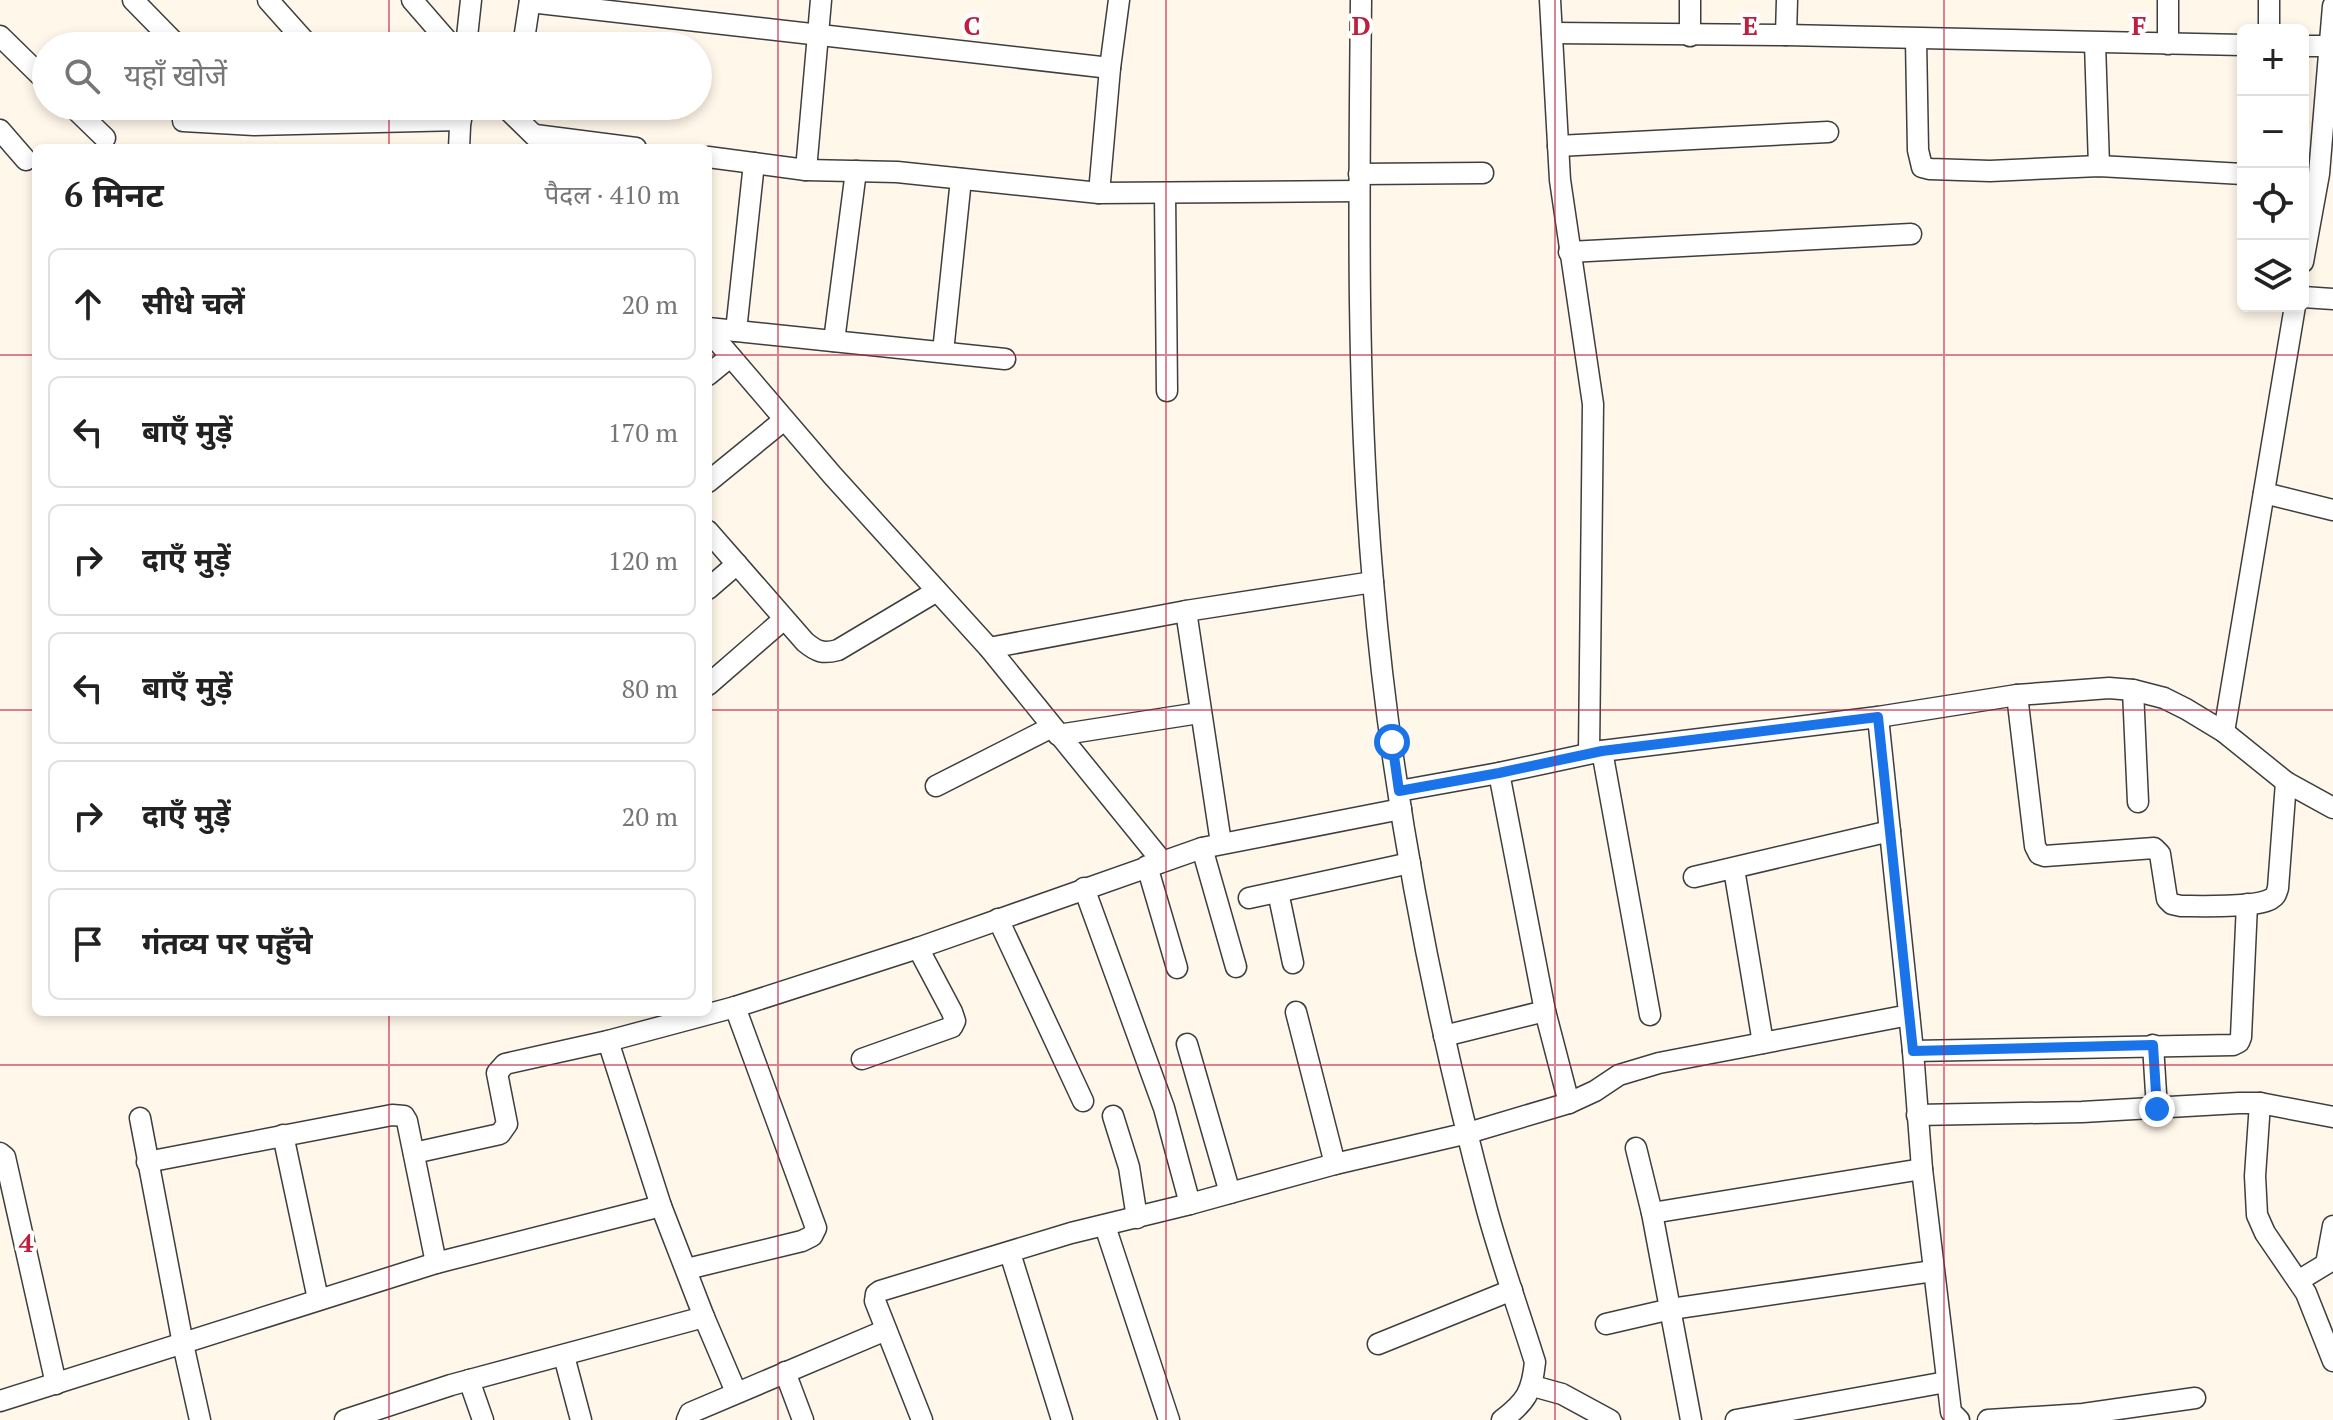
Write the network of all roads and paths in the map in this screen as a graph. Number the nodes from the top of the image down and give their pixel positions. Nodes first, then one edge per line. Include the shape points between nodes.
1 (133, 0) edge
2 (268, 0) edge
3 (412, 0) edge
4 (471, 0) edge
5 (821, 0) edge
6 (1119, 0) edge
7 (1361, 0) edge
8 (1550, 0) edge
9 (1690, 0) edge
10 (1787, 0) edge
11 (2168, 0) edge
12 (2269, 0) edge
13 (530, 1) edge
14 (2333, 6) edge
15 (2269, 24) edge
16 (164, 32) edge
17 (297, 32) edge
18 (440, 32) edge
19 (468, 32) edge
20 (525, 32) edge
21 (1552, 33) junction
22 (817, 35) junction
23 (1786, 35) junction
24 (0, 36) edge
25 (1690, 36) junction
26 (1916, 40) junction
27 (2095, 43) junction
28 (2168, 44) junction
29 (2237, 45) edge
30 (2309, 46) edge
31 (2329, 46) junction
32 (32, 67) edge
33 (1110, 68) junction
34 (86, 120) edge
35 (249, 120) edge
36 (374, 120) edge
37 (408, 120) edge
38 (461, 120) edge
39 (520, 120) edge
40 (183, 121) dead end
41 (378, 124) junction
42 (254, 125) junction
43 (0, 130) edge
44 (1828, 132) dead end
45 (105, 138) dead end
46 (541, 142) edge
47 (459, 144) edge
48 (573, 144) edge
49 (1558, 146) junction
50 (712, 158) edge
51 (26, 160) dead end
52 (754, 163) junction
53 (2099, 166) junction
54 (806, 170) junction
55 (856, 171) junction
56 (1483, 173) dead end
57 (2237, 174) edge
58 (2311, 174) edge
59 (961, 179) junction
60 (1359, 182) junction
61 (1099, 193) junction
62 (1165, 193) junction
63 (1911, 234) dead end
64 (2305, 240) edge
65 (1569, 252) junction
66 (2309, 297) edge
67 (2333, 299) edge
68 (2294, 312) edge
69 (712, 329) edge
70 (736, 331) junction
71 (712, 334) edge
72 (834, 341) junction
73 (943, 352) junction
74 (730, 357) junction
75 (1005, 359) dead end
76 (712, 372) edge
77 (1167, 391) dead end
78 (784, 420) junction
79 (712, 479) edge
80 (2264, 493) junction
81 (2333, 510) edge
82 (712, 536) edge
83 (737, 564) junction
84 (1373, 582) junction
85 (712, 586) edge
86 (937, 591) junction
87 (1186, 611) junction
88 (784, 619) junction
89 (989, 648) junction
90 (712, 682) edge
91 (2133, 690) junction
92 (2017, 695) junction
93 (1199, 713) junction
94 (1878, 717) junction
95 (1055, 731) junction
96 (2224, 732) junction
97 (1596, 752) junction
98 (1499, 773) junction
99 (2286, 782) junction
100 (936, 786) dead end
101 (1400, 800) junction
102 (2138, 802) dead end
103 (2333, 808) edge
104 (1890, 831) junction
105 (1211, 846) junction
106 (1154, 863) junction
107 (1410, 863) junction
108 (1734, 869) junction
109 (1694, 877) dead end
110 (1084, 888) junction
111 (1278, 892) junction
112 (1249, 898) dead end
113 (2247, 904) junction
114 (998, 919) junction
115 (918, 948) junction
116 (1293, 963) dead end
117 (1236, 967) dead end
118 (1177, 968) dead end
119 (735, 1007) junction
120 (1545, 1011) junction
121 (1296, 1012) dead end
122 (712, 1013) edge
123 (1650, 1015) dead end
124 (1909, 1015) junction
125 (701, 1016) edge
126 (1444, 1036) junction
127 (608, 1041) junction
128 (1763, 1043) junction
129 (1187, 1044) dead end
130 (2153, 1045) junction
131 (1913, 1051) junction
132 (862, 1059) dead end
133 (1083, 1101) dead end
134 (1569, 1103) junction
135 (2260, 1103) junction
136 (2157, 1109) junction
137 (1917, 1115) junction
138 (1113, 1116) dead end
139 (2333, 1117) edge
140 (140, 1118) dead end
141 (1468, 1133) junction
142 (283, 1135) junction
143 (1636, 1148) dead end
144 (0, 1153) edge
145 (414, 1153) junction
146 (147, 1162) junction
147 (1335, 1164) junction
148 (1922, 1169) junction
149 (1230, 1193) junction
150 (1190, 1204) junction
151 (661, 1206) junction
152 (1652, 1213) junction
153 (1137, 1218) junction
154 (1105, 1226) junction
155 (2333, 1226) edge
156 (1010, 1253) junction
157 (436, 1263) junction
158 (687, 1269) junction
159 (1933, 1271) junction
160 (2298, 1281) junction
161 (1512, 1290) junction
162 (318, 1299) junction
163 (1671, 1309) junction
164 (704, 1317) junction
165 (1606, 1324) dead end
166 (886, 1330) junction
167 (183, 1344) junction
168 (1378, 1344) dead end
169 (564, 1356) junction
170 (2333, 1361) edge
171 (785, 1372) junction
172 (469, 1380) junction
173 (1946, 1382) junction
174 (56, 1384) junction
175 (1533, 1386) junction
176 (736, 1392) junction
177 (2195, 1398) dead end
178 (0, 1401) edge
179 (379, 1414) edge
180 (1591, 1414) edge
181 (2029, 1419) edge
182 (200, 1420) edge
183 (345, 1420) edge
184 (483, 1420) edge
185 (581, 1420) edge
186 (687, 1420) edge
187 (803, 1420) edge
188 (922, 1420) edge
189 (1062, 1420) edge
190 (1169, 1420) edge
191 (1502, 1420) edge
192 (1610, 1420) edge
193 (1691, 1420) edge
194 (1736, 1420) edge
195 (1959, 1420) edge
196 (1988, 1420) edge

1 - 16 street
2 - 17 street
3 - 18 street
4 - 19 street
5 - 22 street
6 - 33 street
7 - 60 street
8 - 21 street
9 - 25 street
10 - 23 street
11 - 28 street
12 - 15 street
13 - 20 street
13 - 22 street
14 - 31 street
21 - 25 street
21 - 49 street
22 - 33 street
22 - 54 street
23 - 25 street
23 - 26 street
24 - 32 street
26 - 27 street
26 - 53 street via 1922,167 1990,171
27 - 28 street
27 - 53 street
28 - 29 street
30 - 31 street
31 - 58 street
33 - 61 street
34 - 45 street
35 - 42 street
36 - 41 street
37 - 41 street
38 - 47 street
39 - 46 street
40 - 42 street
41 - 42 street
43 - 51 street
44 - 49 street
46 - 48 street
49 - 65 street
50 - 52 street
52 - 54 street
52 - 70 street
53 - 57 street
54 - 55 street
55 - 59 street
55 - 72 street
56 - 60 street
58 - 64 street
59 - 61 street
59 - 73 street
60 - 62 street
60 - 84 street via 1360,379
61 - 62 street
62 - 77 street
63 - 65 street
65 - 97 street via 1593,404
66 - 67 street
68 - 80 street
69 - 70 street
70 - 72 street
71 - 74 street
72 - 73 street
73 - 75 street
74 - 76 street
74 - 78 street
78 - 79 street
78 - 86 street
80 - 81 street
80 - 96 street
82 - 83 street
83 - 85 street
83 - 88 street
84 - 87 street
84 - 101 street
86 - 88 street via 825,654
86 - 89 street
87 - 89 street
87 - 93 street
88 - 90 street
89 - 95 street
91 - 92 street
91 - 96 street via 2164,698
91 - 102 street
92 - 94 street
92 - 113 street via 2039,854 2154,848 2172,904
93 - 95 street
93 - 105 street
94 - 97 street
94 - 104 street
95 - 100 street
95 - 106 street
96 - 99 street
97 - 98 street
97 - 123 street
98 - 101 street
98 - 120 street
99 - 103 street
99 - 113 street via 2277,892 2270,900
101 - 105 street
101 - 107 street
104 - 108 street
104 - 124 street
105 - 106 street
105 - 117 street
106 - 110 street
106 - 118 street
107 - 111 street
107 - 126 street
108 - 109 street
108 - 128 street
110 - 114 street
110 - 150 street via 1164,1108
111 - 112 street
111 - 116 street
113 - 130 street via 2239,1042
114 - 115 street
114 - 133 street
115 - 119 street
115 - 132 street via 952,1012 952,1027
119 - 122 street
119 - 158 street via 816,1228 802,1241
120 - 126 street
120 - 134 street
121 - 147 street
124 - 128 street
124 - 131 street
125 - 127 street
126 - 141 street
127 - 145 street via 505,1064 497,1073 507,1124 500,1134
127 - 151 street
128 - 134 street via 1619,1075
129 - 149 street
130 - 131 street
130 - 136 street
131 - 137 street
134 - 141 street
135 - 136 street
135 - 139 street
135 - 160 street via 2257,1215
136 - 137 street
137 - 148 street
138 - 153 street
140 - 146 street
141 - 147 street
141 - 161 street
142 - 145 street via 398,1115 407,1121
142 - 146 street
142 - 162 street
143 - 152 street
144 - 174 street
145 - 157 street
146 - 167 street
147 - 149 street
148 - 152 street
148 - 159 street
149 - 150 street
150 - 153 street
151 - 157 street
151 - 158 street
152 - 163 street
153 - 154 street
154 - 156 street
154 - 190 street
155 - 160 street via 2326,1264
156 - 166 street via 880,1291 875,1301
156 - 189 street
157 - 162 street
158 - 164 street
159 - 163 street
159 - 173 street
160 - 170 street
161 - 168 street
161 - 175 street via 1535,1362
162 - 167 street
163 - 165 street
163 - 193 street
164 - 169 street
164 - 176 street
166 - 171 street
166 - 188 street
167 - 174 street
167 - 182 street
169 - 172 street
169 - 185 street
171 - 176 street
171 - 187 street
172 - 179 street
172 - 184 street
173 - 194 street
173 - 195 street via 1951,1412
174 - 178 street
175 - 180 street via 1562,1394
175 - 191 street via 1522,1405
176 - 186 street via 690,1413
177 - 181 street
179 - 183 street
180 - 192 street
181 - 196 street

